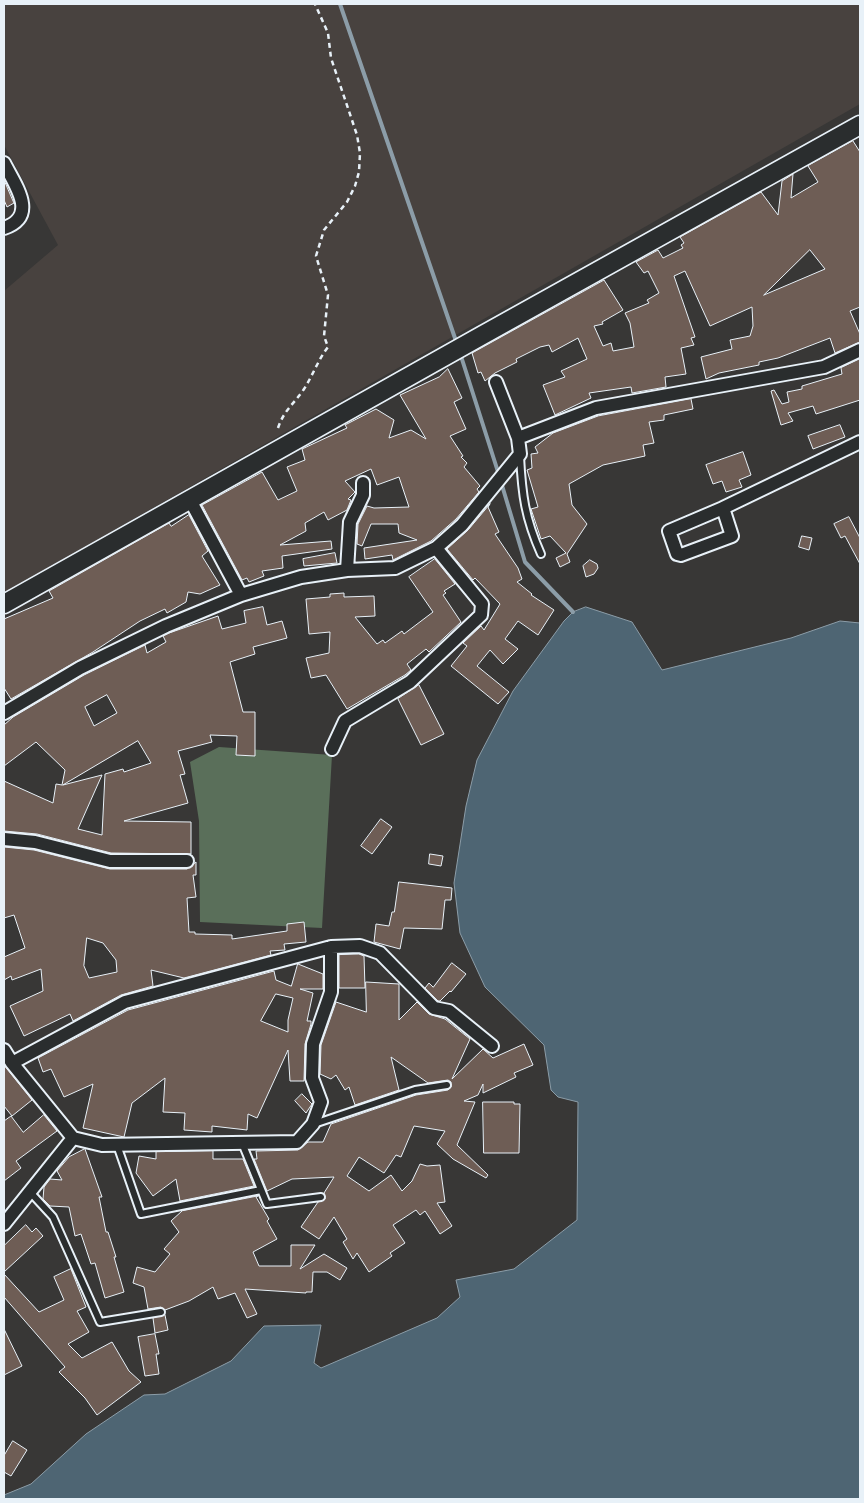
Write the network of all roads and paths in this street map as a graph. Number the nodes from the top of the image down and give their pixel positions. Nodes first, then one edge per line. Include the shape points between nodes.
1 (315, 4) edge
2 (860, 125) edge
3 (4, 162) edge
4 (4, 228) edge
5 (860, 350) edge
6 (496, 382) dead end
7 (278, 428) dead end
8 (518, 438) junction
9 (860, 442) edge
10 (516, 459) junction
11 (362, 483) dead end
12 (190, 500) junction
13 (723, 508) junction
14 (436, 548) junction
15 (542, 554) dead end
16 (347, 570) junction
17 (241, 595) junction
18 (4, 604) edge
19 (4, 713) edge
20 (332, 749) dead end
21 (4, 839) edge
22 (187, 861) dead end
23 (331, 947) junction
24 (492, 1046) dead end
25 (4, 1050) edge
26 (12, 1063) junction
27 (447, 1085) dead end
28 (313, 1124) junction
29 (73, 1138) junction
30 (242, 1143) junction
31 (117, 1145) junction
32 (261, 1190) junction
33 (29, 1192) junction
34 (321, 1197) dead end
35 (4, 1224) edge
36 (161, 1312) dead end

1 - 7 path via 328,33 331,58 356,136 359,172 347,202 324,230 316,256 328,295 324,336 328,347 304,389 282,414
2 - 12 street
3 - 4 street via 23,202 22,214 15,224
5 - 8 street via 824,367 596,408
6 - 8 street
8 - 10 street
9 - 13 street
10 - 14 street via 462,525
10 - 15 lane via 528,526
11 - 16 street via 362,495 350,522
12 - 17 street
12 - 18 street
13 - 13 street via 732,536 682,555 677,554 669,531
14 - 16 street via 395,568
14 - 20 street via 482,604 478,621 410,682 345,721
16 - 17 street via 301,577
17 - 19 street via 166,626 80,668
21 - 22 street via 35,842 110,861
23 - 24 street via 360,946 380,953 434,1008 449,1011
23 - 26 street via 126,1002
23 - 28 street via 331,992 314,1044 312,1078 321,1102
25 - 26 street
26 - 29 street
27 - 28 lane via 415,1090
28 - 30 street via 298,1142
29 - 31 street
29 - 33 street
30 - 31 street
30 - 32 lane
31 - 32 lane via 141,1214
32 - 34 lane via 267,1204
33 - 35 street
33 - 36 lane via 53,1217 100,1322

